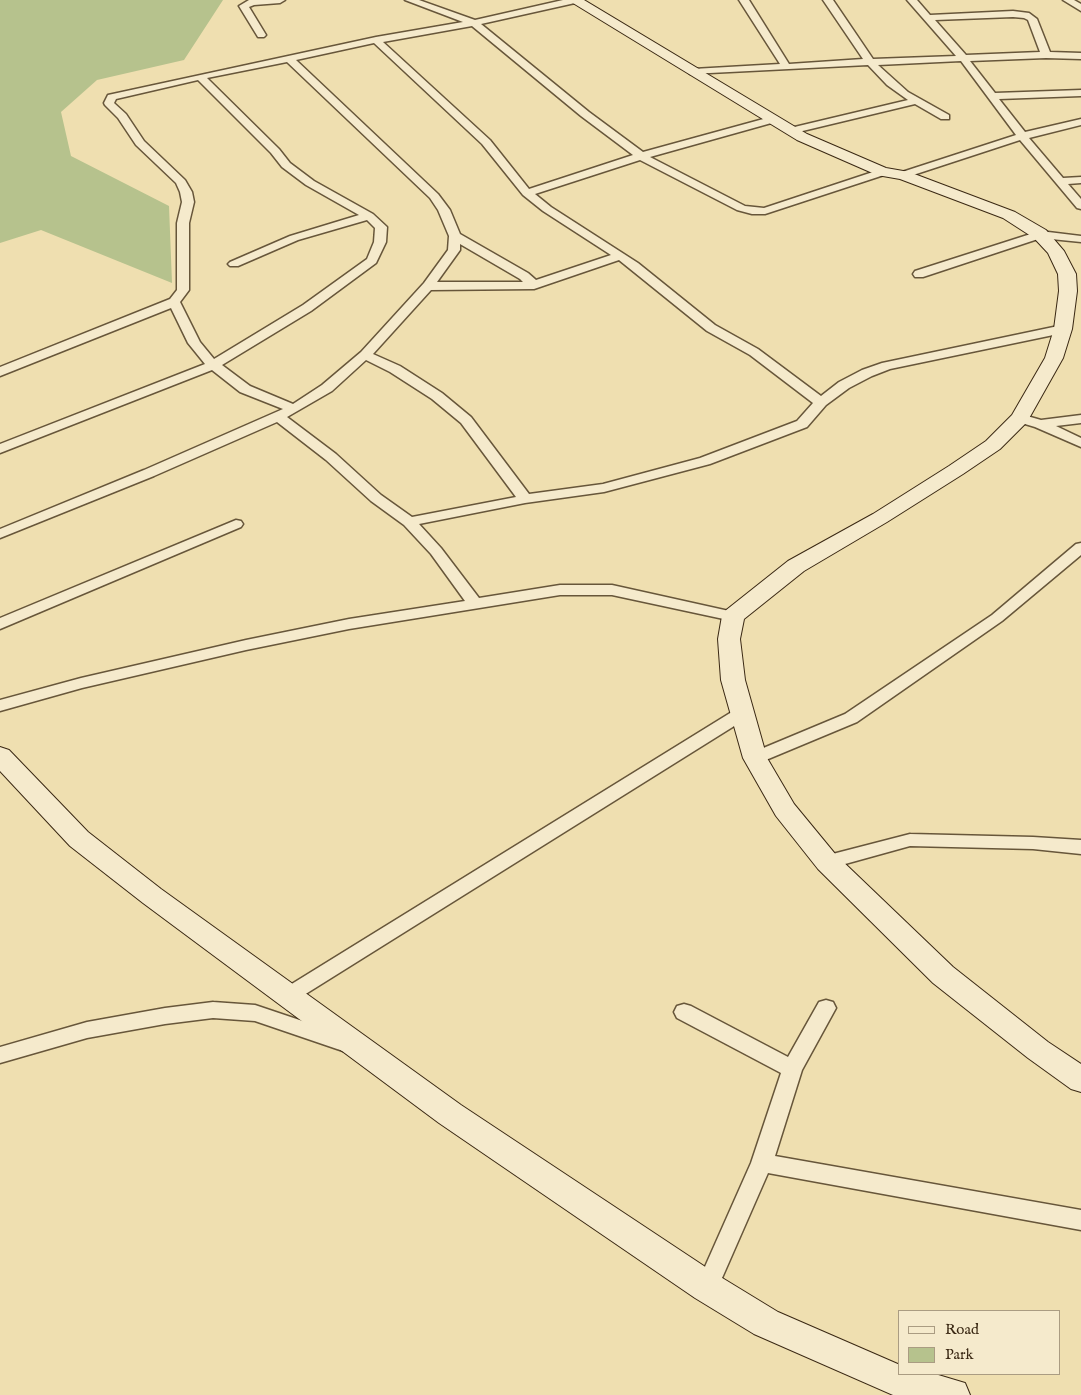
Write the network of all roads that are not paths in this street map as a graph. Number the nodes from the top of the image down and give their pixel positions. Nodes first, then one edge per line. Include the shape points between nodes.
1 (280, 0) edge
2 (410, 0) edge
3 (575, 0) edge
4 (744, 0) edge
5 (828, 0) edge
6 (912, 0) edge
7 (1068, 0) edge
8 (1081, 8) edge
9 (927, 18) junction
10 (474, 23) junction
11 (261, 35) dead end
12 (376, 40) junction
13 (1046, 55) junction
14 (1081, 56) edge
15 (290, 59) junction
16 (964, 59) junction
17 (870, 62) junction
18 (786, 66) junction
19 (693, 72) junction
20 (200, 77) junction
21 (1081, 92) edge
22 (993, 96) junction
23 (916, 101) junction
24 (945, 117) dead end
25 (771, 120) junction
26 (1081, 122) edge
27 (790, 131) junction
28 (1071, 135) dead end
29 (1022, 136) junction
30 (641, 156) junction
31 (883, 172) junction
32 (903, 175) junction
33 (1081, 180) edge
34 (1062, 181) junction
35 (527, 193) junction
36 (1081, 206) edge
37 (369, 216) junction
38 (1040, 234) junction
39 (455, 236) junction
40 (1081, 239) edge
41 (620, 256) junction
42 (234, 264) dead end
43 (919, 274) dead end
44 (534, 285) junction
45 (428, 286) junction
46 (174, 302) junction
47 (1063, 330) junction
48 (365, 355) junction
49 (213, 365) junction
50 (0, 372) edge
51 (821, 402) junction
52 (294, 409) junction
53 (279, 417) junction
54 (1081, 420) edge
55 (1030, 421) junction
56 (1081, 443) edge
57 (0, 449) edge
58 (525, 499) junction
59 (409, 522) junction
60 (236, 524) dead end
61 (0, 534) edge
62 (1081, 547) edge
63 (476, 605) junction
64 (733, 616) junction
65 (0, 624) edge
66 (0, 706) edge
67 (741, 714) junction
68 (755, 758) junction
69 (2, 762) edge
70 (1081, 847) edge
71 (828, 862) junction
72 (289, 995) junction
73 (826, 1008) dead end
74 (684, 1012) dead end
75 (364, 1050) junction
76 (0, 1055) edge
77 (792, 1069) junction
78 (1081, 1080) edge
79 (762, 1163) junction
80 (1081, 1220) edge
81 (707, 1287) junction
82 (953, 1395) edge

1 - 11 street via 252,2 244,6
2 - 10 street
3 - 10 street
3 - 19 main road
4 - 18 street
5 - 17 street
6 - 9 street
7 - 8 street
9 - 13 street via 1026,15 1032,19
9 - 16 street
10 - 12 street
10 - 30 street
12 - 15 street
12 - 35 street via 486,142
13 - 14 street
13 - 16 street
15 - 20 street
15 - 39 street via 434,196
16 - 17 street
16 - 22 street
17 - 18 street
17 - 23 street via 890,83
18 - 19 street
19 - 25 main road
20 - 37 street via 275,151 286,166 310,184
20 - 46 street via 112,97 110,103 140,143 181,182 186,192 183,290
21 - 22 street
22 - 29 street
23 - 24 street
23 - 27 street
25 - 27 main road
25 - 30 street
26 - 29 street
27 - 31 main road
28 - 29 street
29 - 32 street
29 - 34 street
30 - 31 street via 752,211 765,211
30 - 35 street
31 - 32 main road
32 - 38 main road via 1009,214
33 - 34 street
34 - 36 street
35 - 41 street
37 - 42 street via 294,238
37 - 49 street via 381,227 380,242 372,261 307,308
38 - 40 street
38 - 43 street
38 - 47 main road via 1056,251 1067,274
39 - 44 street
39 - 45 street via 454,250
41 - 44 street
41 - 51 street via 711,328 754,352
44 - 45 street
45 - 48 street
46 - 49 street via 194,342
46 - 50 street
47 - 51 street via 887,366 844,385
47 - 55 main road
48 - 52 street via 327,388
48 - 58 street via 395,369 437,396 466,420
49 - 52 street via 245,389
49 - 57 street
51 - 58 street via 802,424 705,461 604,488
52 - 53 street
53 - 59 street
53 - 61 street
54 - 55 street
55 - 56 street
55 - 64 main road via 880,518 796,566
58 - 59 street
59 - 63 street via 436,551
60 - 65 street
62 - 68 street via 997,618 851,718
63 - 64 street via 587,588 612,590
63 - 66 street via 349,624 246,645 82,682
64 - 67 main road via 729,639 733,680
67 - 68 main road
67 - 72 street
68 - 71 main road via 785,810
69 - 72 main road via 79,839
70 - 71 street via 910,840
71 - 78 main road via 943,976
72 - 75 main road
73 - 77 street
74 - 77 street
75 - 76 street via 255,1013 213,1010 87,1030
75 - 81 main road via 450,1114
77 - 79 street
79 - 80 street
79 - 81 street
81 - 82 main road via 766,1323 899,1381

